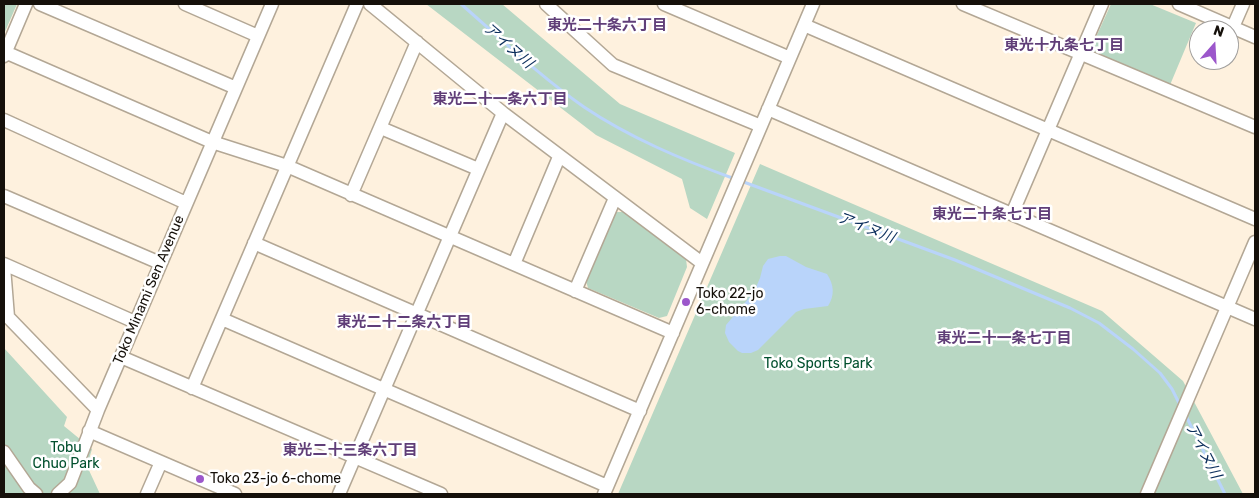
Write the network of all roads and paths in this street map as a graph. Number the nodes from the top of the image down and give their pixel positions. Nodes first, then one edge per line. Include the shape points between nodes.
1 (26, 4) edge
2 (40, 4) edge
3 (186, 4) edge
4 (272, 4) edge
5 (357, 4) edge
6 (370, 4) edge
7 (548, 4) edge
8 (664, 4) edge
9 (813, 4) edge
10 (963, 4) edge
11 (1102, 4) edge
12 (1179, 4) edge
13 (1243, 4) edge
14 (1217, 20) edge
15 (1236, 20) edge
16 (804, 25) junction
17 (1239, 30) edge
18 (258, 36) junction
19 (1255, 37) edge
20 (417, 42) junction
21 (5, 54) edge
22 (1080, 54) junction
23 (790, 58) junction
24 (236, 88) junction
25 (768, 109) junction
26 (503, 113) junction
27 (4, 120) edge
28 (761, 126) junction
29 (1255, 127) edge
30 (381, 128) junction
31 (1049, 129) junction
32 (212, 142) junction
33 (559, 157) junction
34 (287, 166) junction
35 (478, 169) junction
36 (351, 195) junction
37 (4, 196) edge
38 (615, 198) junction
39 (186, 203) junction
40 (1012, 214) junction
41 (1255, 219) edge
42 (449, 237) junction
43 (1255, 242) edge
44 (254, 244) junction
45 (160, 263) junction
46 (702, 263) junction
47 (514, 264) junction
48 (4, 266) edge
49 (575, 291) junction
50 (1227, 307) junction
51 (416, 314) junction
52 (222, 319) junction
53 (1255, 319) edge
54 (135, 322) junction
55 (673, 332) junction
56 (121, 357) junction
57 (192, 388) junction
58 (383, 389) junction
59 (98, 410) junction
60 (640, 411) junction
61 (89, 431) junction
62 (4, 452) edge
63 (355, 457) junction
64 (161, 462) junction
65 (605, 490) edge
66 (36, 494) edge
67 (58, 494) edge
68 (147, 494) edge
69 (236, 494) edge
70 (339, 494) edge
71 (440, 494) edge
72 (1147, 494) edge

1 - 21 street
2 - 24 street
3 - 18 street
4 - 18 street, Toko Minami Sen Avenue
5 - 34 street
6 - 20 street
7 - 28 street via 613,64
8 - 23 street
9 - 16 street
10 - 22 street
11 - 22 street
12 - 14 street
13 - 15 street
16 - 23 street
16 - 31 street
17 - 19 street
18 - 24 street, Toko Minami Sen Avenue
20 - 26 street
20 - 30 street
21 - 32 street
22 - 29 street
22 - 31 street
23 - 25 street
24 - 32 street, Toko Minami Sen Avenue
25 - 28 street
25 - 40 street
26 - 33 street
26 - 35 street
27 - 39 street
28 - 46 street
30 - 35 street
30 - 36 street
31 - 40 street
31 - 41 street
32 - 34 street
32 - 39 street, Toko Minami Sen Avenue
33 - 38 street
33 - 47 street
34 - 36 street
34 - 44 street
35 - 42 street
36 - 42 street
37 - 45 street
38 - 46 street
38 - 49 street
39 - 45 street, Toko Minami Sen Avenue
40 - 50 street
42 - 47 street
42 - 51 street
43 - 50 street
44 - 51 street
44 - 52 street
45 - 54 street, Toko Minami Sen Avenue
46 - 55 street
47 - 49 street
48 - 54 street
48 - 59 street via 8,317
49 - 55 street
50 - 53 street
50 - 72 street
51 - 58 street
51 - 60 street
52 - 57 street
52 - 58 street
54 - 56 street, Toko Minami Sen Avenue
55 - 60 street
56 - 57 street
56 - 59 street, Toko Minami Sen Avenue
57 - 63 street
58 - 63 street
58 - 65 street
59 - 61 street, Toko Minami Sen Avenue
60 - 65 street
61 - 64 street
61 - 67 street, Toko Minami Sen Avenue via 70,483
62 - 66 street
63 - 70 street
63 - 71 street
64 - 68 street
64 - 69 street

